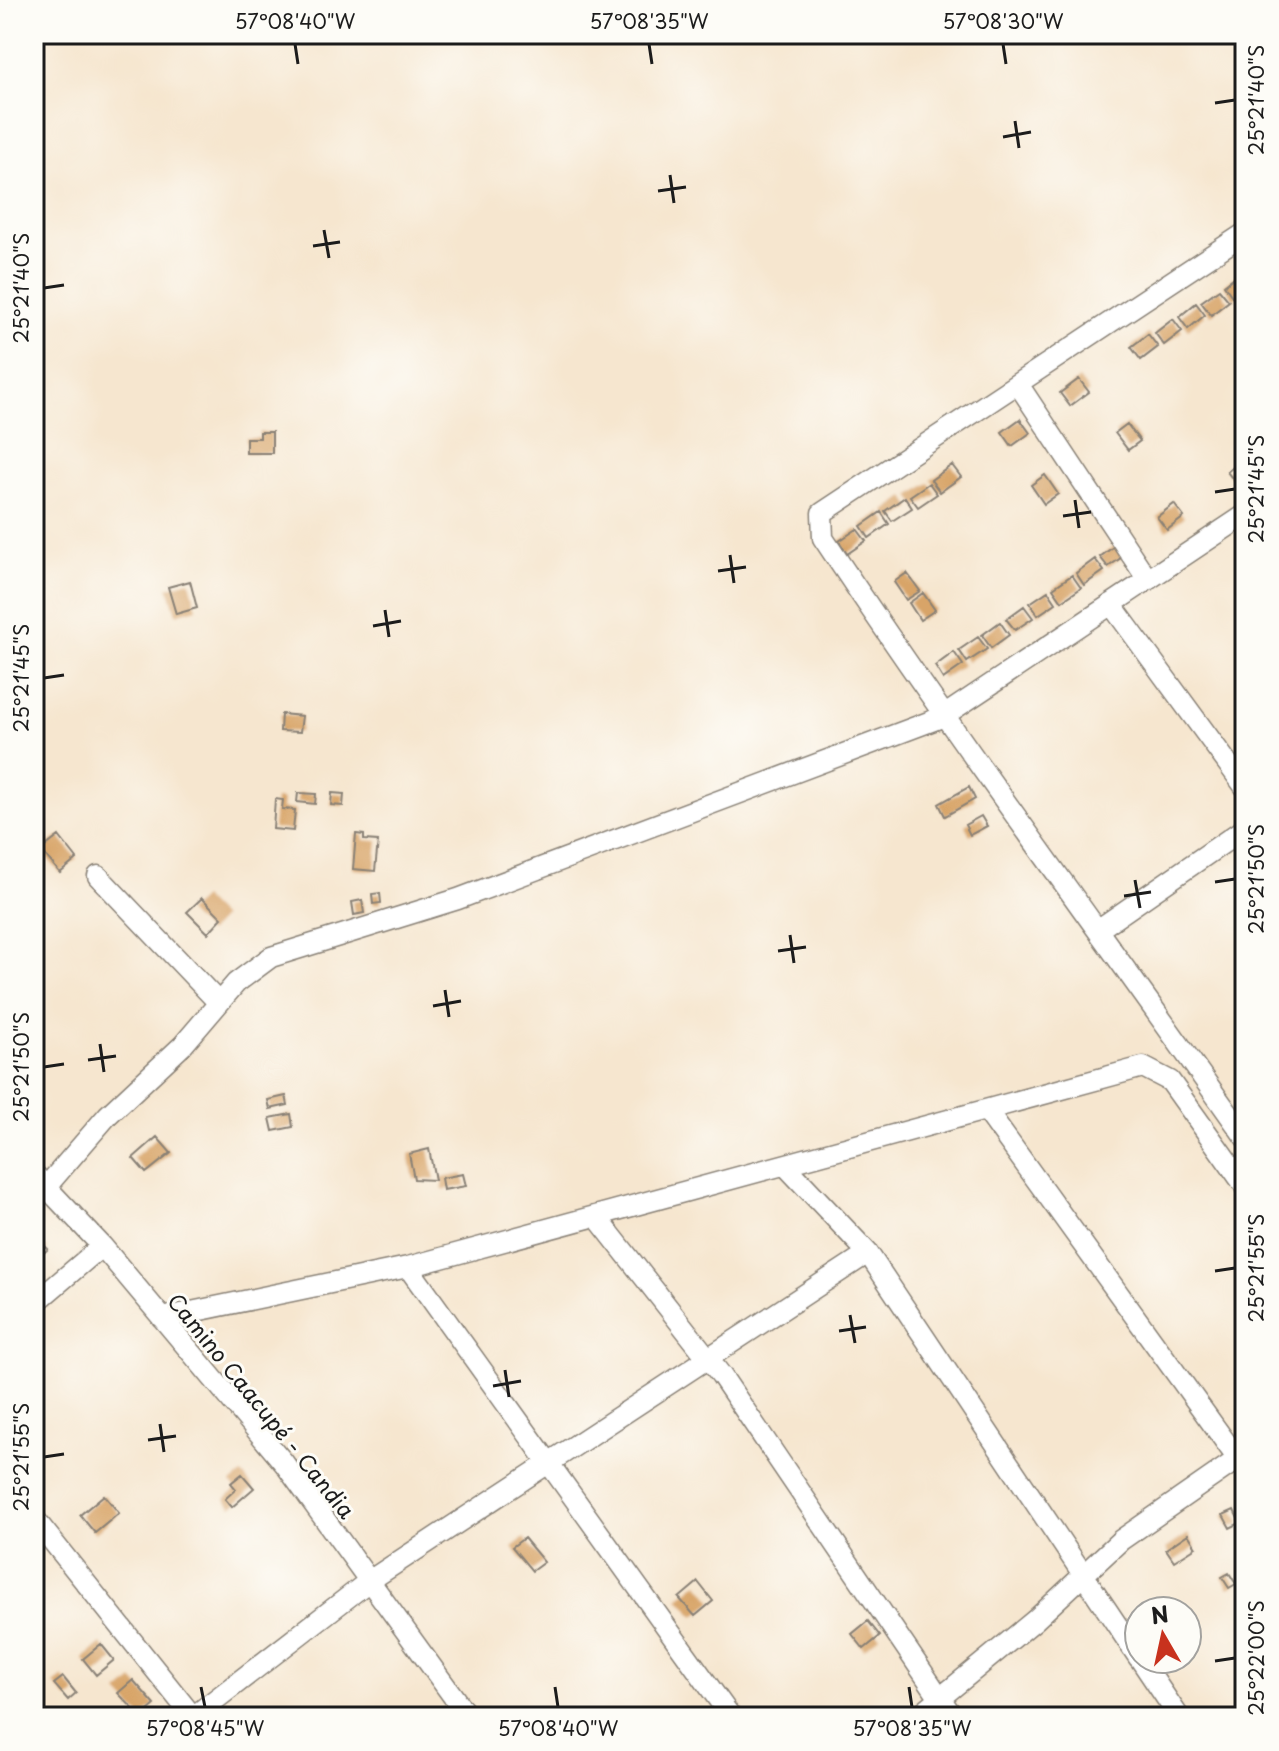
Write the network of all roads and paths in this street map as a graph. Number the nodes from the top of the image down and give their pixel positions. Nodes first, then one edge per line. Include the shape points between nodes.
1 (1245, 233) edge
2 (1018, 384) junction
3 (1245, 515) edge
4 (1148, 580) junction
5 (1111, 604) junction
6 (942, 717) junction
7 (1245, 787) edge
8 (1245, 828) edge
9 (98, 876) dead end
10 (1099, 929) junction
11 (219, 1003) junction
12 (986, 1110) junction
13 (1245, 1137) edge
14 (785, 1165) junction
15 (40, 1180) edge
16 (1245, 1186) edge
17 (596, 1216) junction
18 (102, 1246) junction
19 (868, 1253) junction
20 (408, 1267) junction
21 (34, 1304) edge
22 (162, 1318) junction
23 (708, 1359) junction
24 (1243, 1461) edge
25 (549, 1463) junction
26 (34, 1518) edge
27 (1084, 1575) junction
28 (369, 1581) junction
29 (1123, 1634) edge
30 (1151, 1675) edge
31 (940, 1698) junction
32 (193, 1717) edge
33 (468, 1717) edge
34 (731, 1717) edge
35 (917, 1717) edge
36 (953, 1717) edge
37 (1179, 1717) edge

1 - 2 street
2 - 4 street
2 - 6 street via 822,513 823,538
3 - 4 street
4 - 5 street
5 - 6 street
5 - 7 street
6 - 10 street
6 - 11 street via 458,899 271,957
8 - 10 street
9 - 11 street
10 - 13 street
11 - 15 street via 183,1045
12 - 14 street
12 - 16 street via 1143,1067 1170,1081
12 - 24 street
14 - 17 street
14 - 19 street
15 - 18 street, Camino Caacupé - Candia
17 - 20 street
17 - 23 street
18 - 21 street
18 - 22 street, Camino Caacupé - Candia
19 - 23 street
19 - 27 street
20 - 22 street
20 - 25 street
22 - 28 street, Camino Caacupé - Candia via 284,1463
23 - 25 street
23 - 31 street
24 - 27 street via 1121,1540
25 - 28 street
25 - 34 street
26 - 32 street
27 - 29 street
27 - 31 street
28 - 32 street
28 - 33 street, Camino Caacupé - Candia
30 - 37 street
31 - 35 street
31 - 36 street

